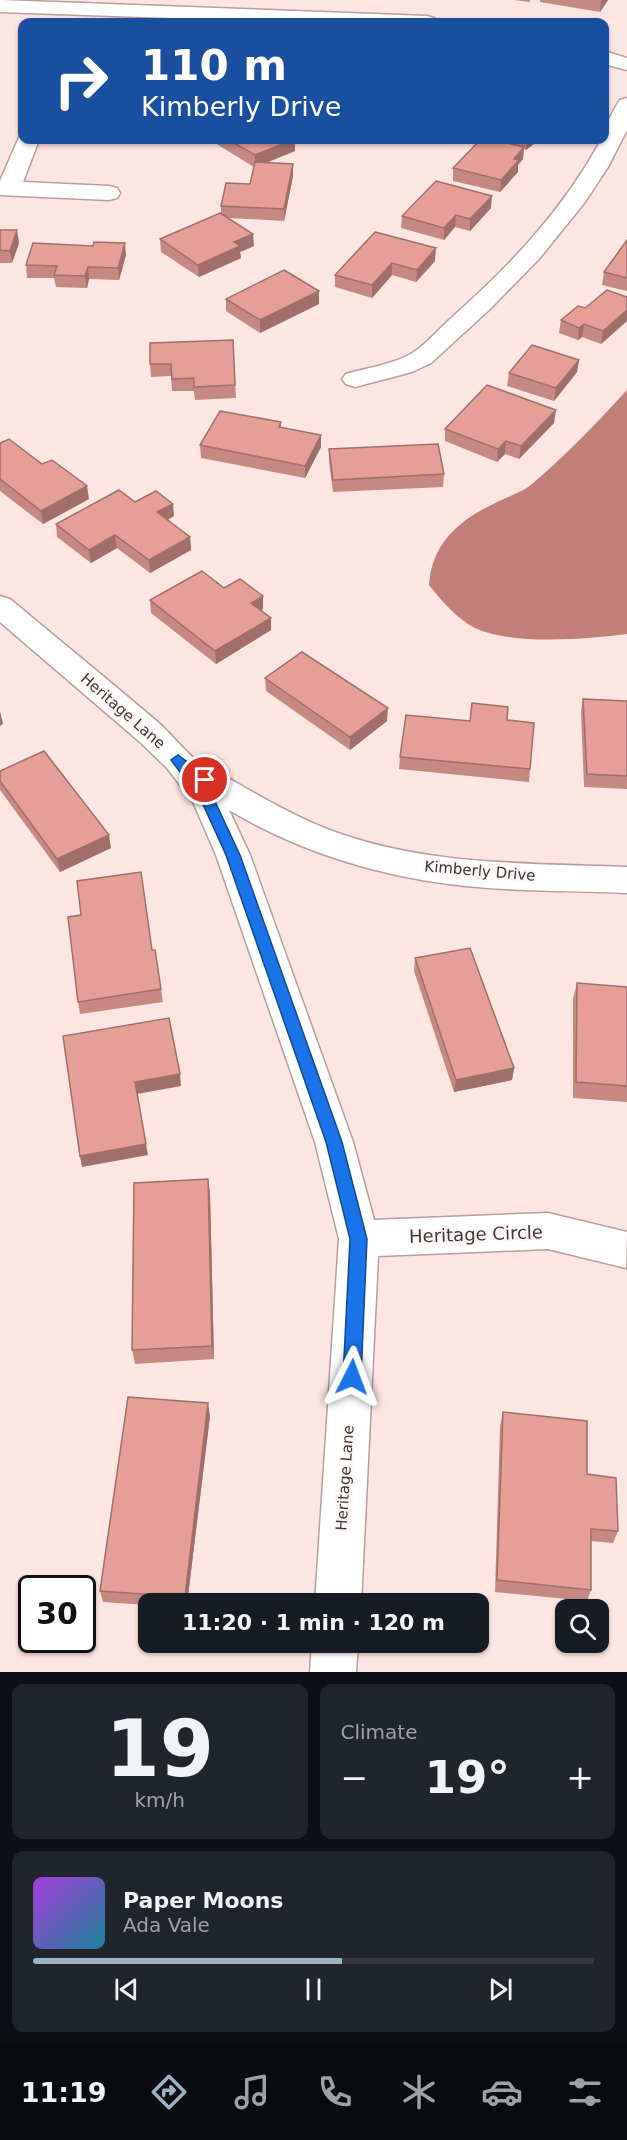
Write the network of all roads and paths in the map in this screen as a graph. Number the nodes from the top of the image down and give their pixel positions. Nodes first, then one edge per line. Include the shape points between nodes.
1 (0, 6) edge
2 (73, 16) edge
3 (191, 18) edge
4 (609, 59) edge
5 (627, 64) edge
6 (627, 104) edge
7 (26, 144) edge
8 (609, 144) edge
9 (609, 144) edge
10 (5, 188) edge
11 (109, 193) dead end
12 (355, 379) dead end
13 (0, 606) edge
14 (178, 760) junction
15 (627, 880) edge
16 (359, 1239) junction
17 (626, 1250) edge
18 (339, 1593) edge
19 (334, 1653) edge
20 (333, 1672) edge

1 - 2 street
2 - 3 street
4 - 5 street
6 - 8 street
7 - 10 street
9 - 12 street via 550,232 491,296 417,361
10 - 11 street
13 - 14 street, Heritage Lane
14 - 15 street, Kimberly Drive via 219,790 268,818 323,841 387,860 450,871
14 - 16 street, Heritage Lane via 207,797 233,855 334,1142
16 - 17 street, Heritage Circle via 548,1231
16 - 18 street, Heritage Lane
19 - 20 street

